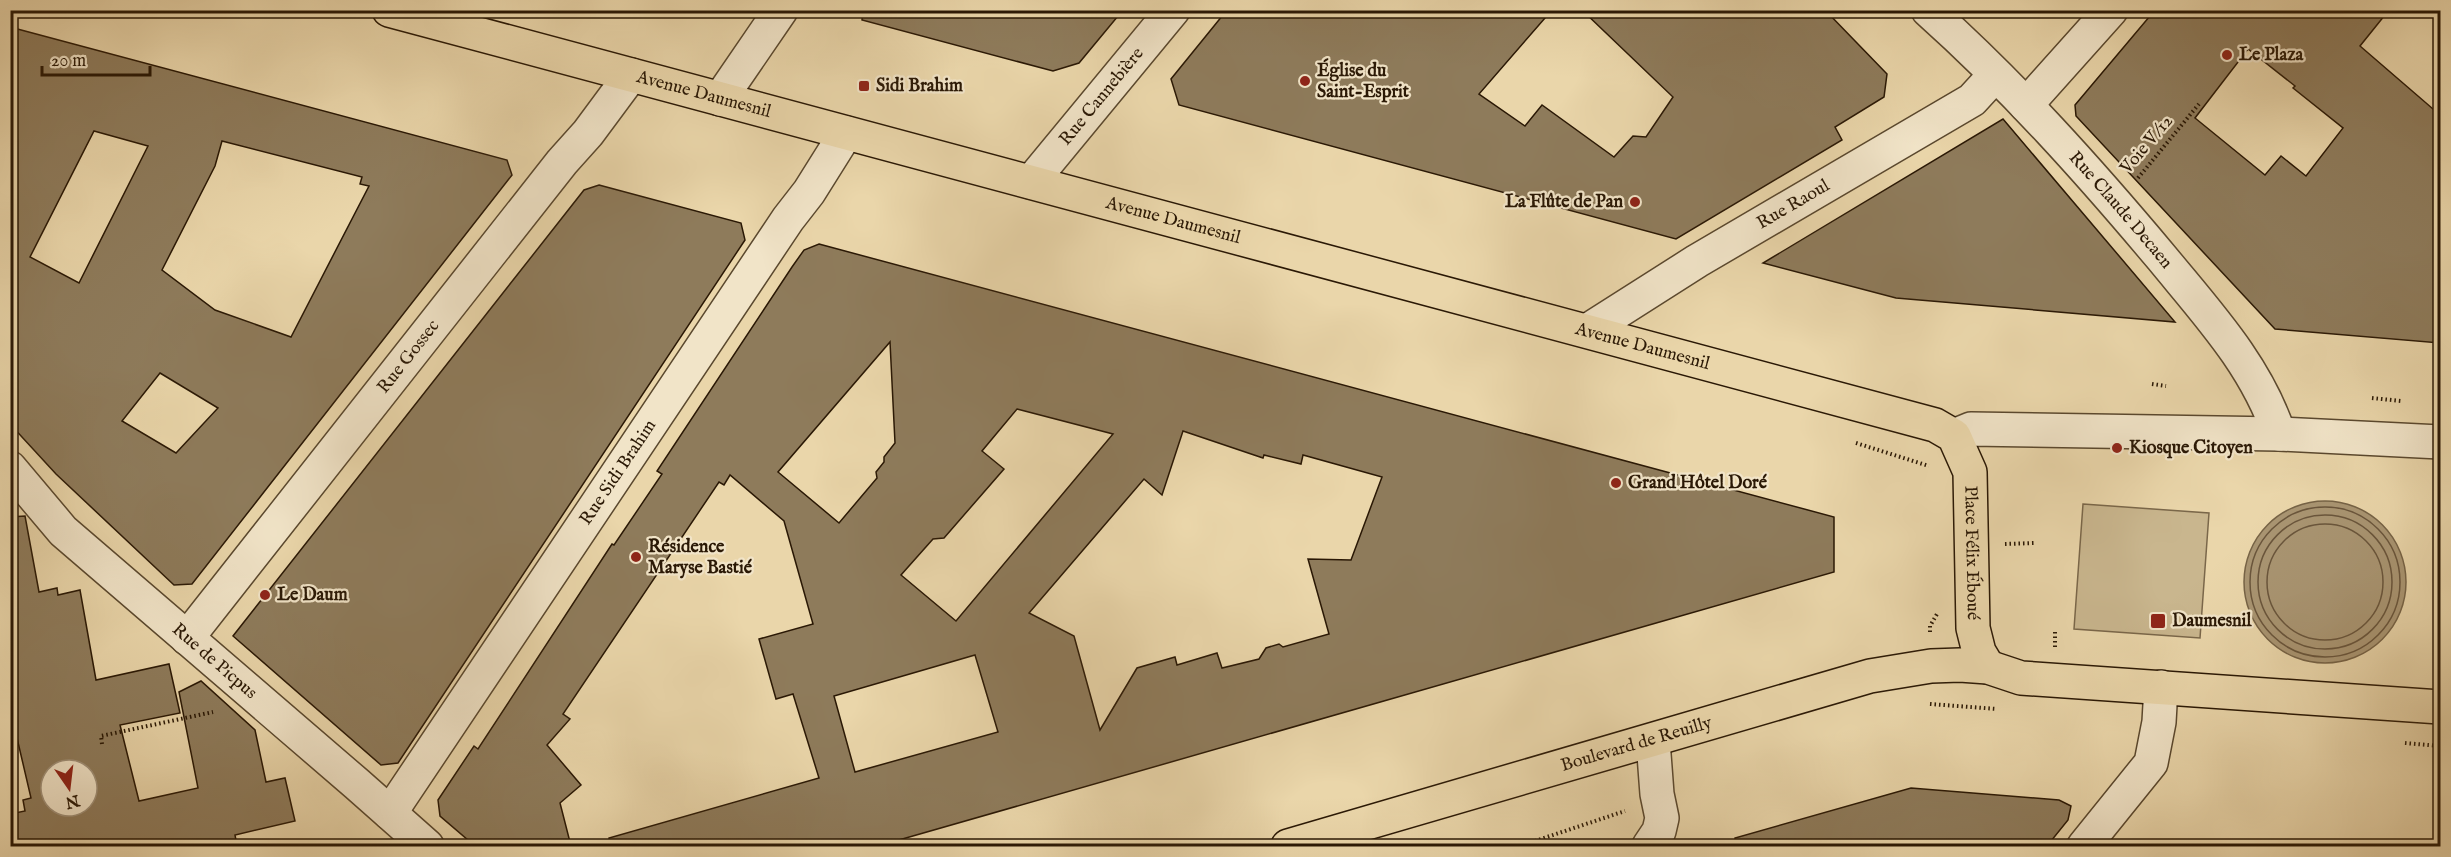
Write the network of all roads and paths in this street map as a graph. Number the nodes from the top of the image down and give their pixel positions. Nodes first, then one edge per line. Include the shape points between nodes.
1 (389, 10) edge
2 (781, 10) edge
3 (1173, 10) edge
4 (1928, 10) edge
5 (2111, 10) edge
6 (631, 75) junction
7 (1995, 75) junction
8 (720, 99) junction
9 (2199, 104) dead end
10 (2026, 105) junction
11 (846, 133) junction
12 (1031, 182) junction
13 (2116, 204) junction
14 (1587, 331) junction
15 (2152, 384) dead end
16 (2166, 386) dead end
17 (2372, 398) dead end
18 (2401, 401) dead end
19 (2279, 434) junction
20 (1954, 436) junction
21 (2440, 442) edge
22 (10, 468) edge
23 (2034, 543) dead end
24 (2005, 544) dead end
25 (187, 638) junction
26 (1988, 667) junction
27 (2161, 687) junction
28 (2440, 707) edge
29 (213, 712) dead end
30 (1653, 741) junction
31 (102, 744) dead end
32 (1631, 809) dead end
33 (405, 834) edge
34 (1535, 841) dead end
35 (1288, 846) edge
36 (1649, 846) edge
37 (2084, 846) edge

1 - 6 main road, Avenue Daumesnil
2 - 8 street
3 - 12 street, Rue Cannebière
4 - 7 street, Rue Claude Decaen
5 - 10 street
6 - 8 main road, Avenue Daumesnil
6 - 25 street, Rue Gossec
7 - 10 street, Rue Claude Decaen
7 - 14 street, Rue Raoul via 1972,99 1697,261
8 - 11 main road, Avenue Daumesnil
9 - 13 path, Voie V/12
10 - 13 street, Rue Claude Decaen
11 - 12 main road, Avenue Daumesnil
11 - 33 street, Rue Sidi Brahim via 788,219
12 - 14 main road, Avenue Daumesnil
13 - 19 street, Rue Claude Decaen via 2232,343 2270,406
14 - 20 main road, Avenue Daumesnil via 1935,425
15 - 16 path
17 - 18 path
19 - 20 street via 1971,429
19 - 21 street
20 - 26 main road, Place Félix Éboué via 1970,472 1973,628 1979,652
22 - 25 street, Rue de Picpus via 63,531
23 - 24 path
25 - 33 street, Rue de Picpus
26 - 27 main road via 2021,678
26 - 30 main road, Boulevard de Reuilly via 1931,666 1876,675
27 - 28 main road
27 - 37 street via 2151,763
29 - 31 path via 101,736
30 - 35 main road, Boulevard de Reuilly
30 - 36 street via 1662,818
32 - 34 path

